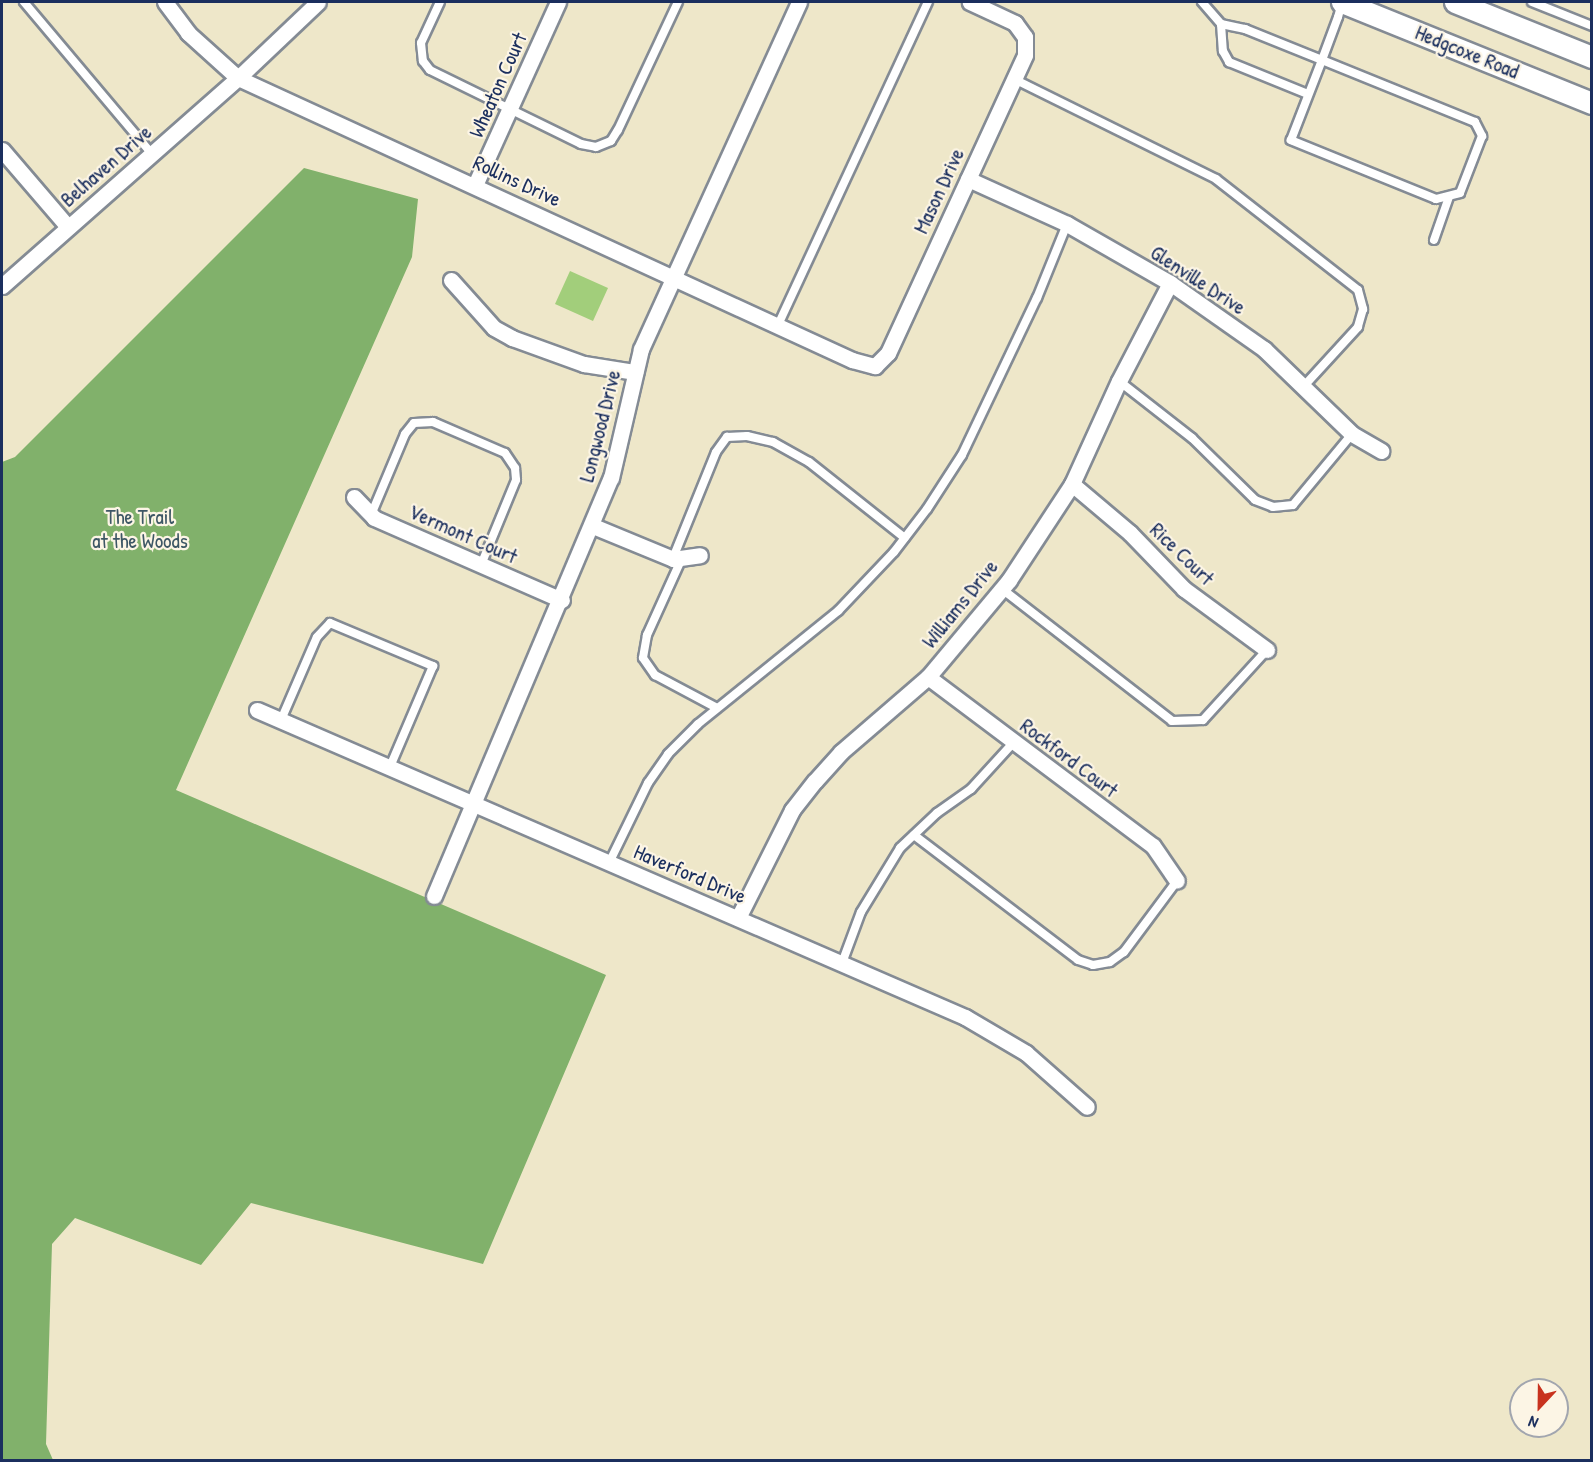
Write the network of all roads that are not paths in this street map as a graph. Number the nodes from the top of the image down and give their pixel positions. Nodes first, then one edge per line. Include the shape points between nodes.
1 (24, 2) edge
2 (165, 2) edge
3 (318, 2) edge
4 (440, 2) edge
5 (558, 2) edge
6 (678, 2) edge
7 (800, 2) edge
8 (928, 2) edge
9 (970, 2) edge
10 (1202, 2) edge
11 (1343, 2) edge
12 (1455, 2) edge
13 (1532, 2) edge
14 (1221, 24) junction
15 (1592, 26) edge
16 (1592, 57) edge
17 (1322, 60) junction
18 (238, 78) junction
19 (1014, 79) junction
20 (1308, 94) junction
21 (1592, 103) edge
22 (509, 110) junction
23 (2, 150) edge
24 (152, 154) junction
25 (968, 179) junction
26 (476, 185) junction
27 (1449, 197) junction
28 (1067, 224) junction
29 (68, 227) junction
30 (1434, 240) dead end
31 (673, 276) junction
32 (451, 280) dead end
33 (1170, 283) junction
34 (2, 286) edge
35 (778, 325) junction
36 (875, 366) joint
37 (635, 372) junction
38 (1119, 381) junction
39 (1303, 387) junction
40 (1352, 434) junction
41 (1381, 451) dead end
42 (1072, 483) junction
43 (354, 497) dead end
44 (371, 515) junction
45 (593, 526) junction
46 (905, 538) junction
47 (700, 555) dead end
48 (678, 559) junction
49 (481, 565) junction
50 (1002, 589) junction
51 (562, 600) junction
52 (1267, 650) joint
53 (928, 677) junction
54 (717, 708) junction
55 (257, 710) dead end
56 (281, 720) junction
57 (1013, 742) junction
58 (390, 767) junction
59 (474, 804) junction
60 (914, 835) junction
61 (609, 862) junction
62 (1177, 881) joint
63 (434, 896) dead end
64 (738, 918) junction
65 (842, 963) junction
66 (1088, 1107) dead end

1 - 24 lane
2 - 18 street, Rollins Drive via 188,33
3 - 18 street, Belhaven Drive
4 - 22 lane via 421,43 423,61 444,78
5 - 22 street, Wheaton Court
6 - 22 lane via 618,130 603,147 581,144
7 - 31 street, Longwood Drive
8 - 35 lane
9 - 19 street, Mason Drive via 1022,29 1027,46
10 - 14 lane
11 - 17 lane
11 - 21 main road, Hedgcoxe Road
12 - 16 main road, Hedgcoxe Road
13 - 15 lane
14 - 17 lane via 1245,29
14 - 20 lane via 1223,51 1229,62
17 - 20 lane
17 - 27 lane via 1475,122 1482,136 1460,193
18 - 24 street, Belhaven Drive
18 - 26 street, Rollins Drive
19 - 25 street, Mason Drive
19 - 39 lane via 1216,179 1358,290 1363,309 1358,327
20 - 27 lane via 1291,140 1437,199
22 - 26 street, Wheaton Court
23 - 29 street
24 - 29 street, Belhaven Drive
25 - 28 street, Glenville Drive
25 - 36 street, Mason Drive via 888,353
26 - 31 street, Rollins Drive
27 - 30 lane
28 - 33 street, Glenville Drive
28 - 46 lane via 1037,298 962,455
29 - 34 street, Belhaven Drive
31 - 35 street, Rollins Drive
31 - 37 street, Longwood Drive
32 - 37 street via 494,328 512,338 584,364
33 - 38 street, Williams Drive
33 - 39 street, Glenville Drive via 1264,349
35 - 36 street, Rollins Drive
37 - 45 street, Longwood Drive via 622,445
38 - 40 lane via 1192,438 1256,500 1273,507 1293,505
38 - 42 street, Williams Drive
39 - 40 street, Glenville Drive
40 - 41 street, Glenville Drive
42 - 50 street, Williams Drive
42 - 52 street, Rice Court via 1130,533 1184,589
43 - 44 street, Vermont Court
44 - 49 street, Vermont Court
44 - 49 lane via 405,434 414,423 433,422 505,453 516,468 516,480
45 - 48 street
45 - 51 street, Longwood Drive
46 - 48 lane via 809,462 773,442 747,436 727,437 716,452
46 - 54 lane via 838,611
47 - 48 street
48 - 54 lane via 647,635 643,658 655,675
49 - 51 street, Vermont Court
50 - 52 lane via 1172,721 1203,720
50 - 53 street, Williams Drive
51 - 59 street, Longwood Drive
53 - 57 street, Rockford Court
53 - 64 street, Williams Drive via 841,752 792,810
54 - 61 lane via 668,754 648,783
55 - 56 street, Haverford Drive
56 - 58 street, Haverford Drive
56 - 58 lane via 317,637 330,623 432,666
57 - 60 lane via 971,789
57 - 62 street, Rockford Court via 1153,846
58 - 59 street, Haverford Drive
59 - 61 street, Haverford Drive
59 - 63 street, Longwood Drive
60 - 62 lane via 1078,960 1093,964 1110,962 1124,952
60 - 65 lane via 880,876
61 - 64 street, Haverford Drive
64 - 65 street, Haverford Drive
65 - 66 street, Haverford Drive via 965,1017 1026,1053

